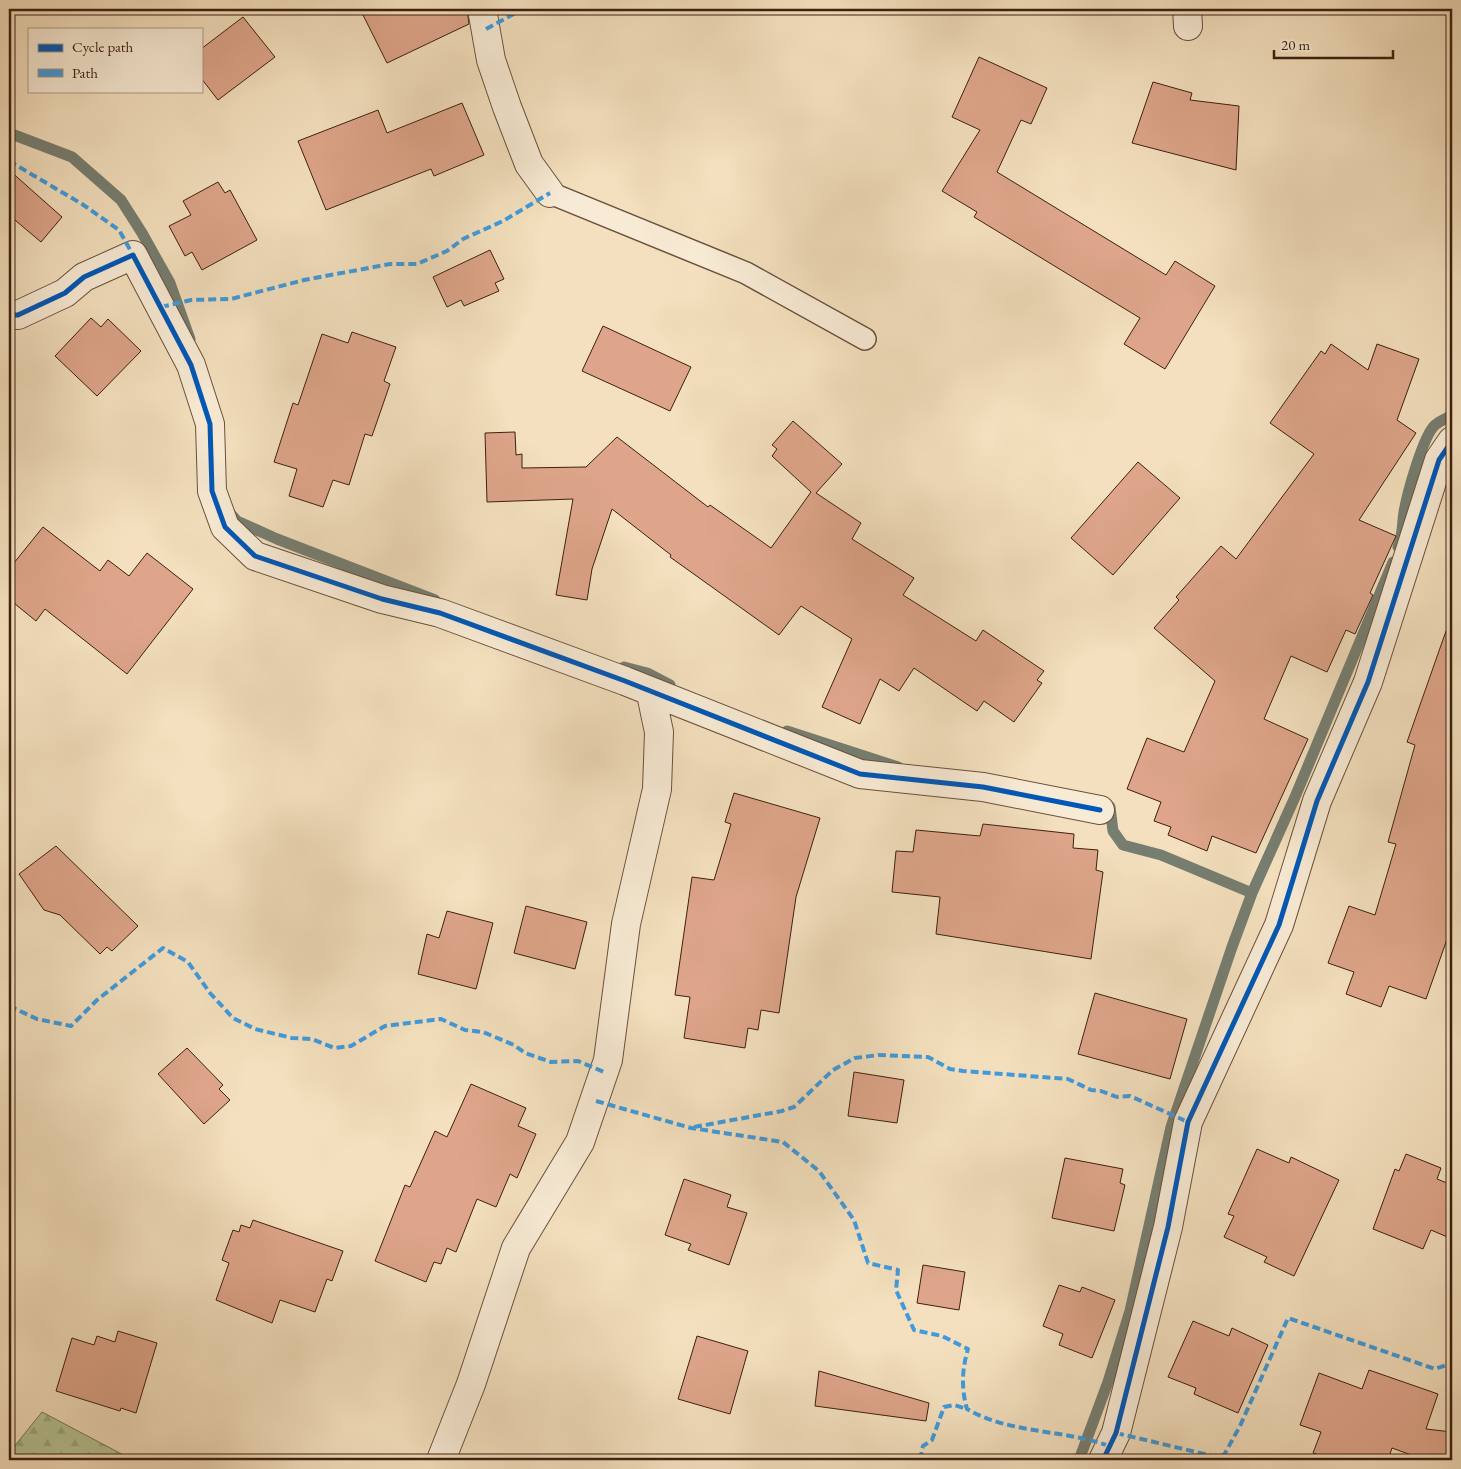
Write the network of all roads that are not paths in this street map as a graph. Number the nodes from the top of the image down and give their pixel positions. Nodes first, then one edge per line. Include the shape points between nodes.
1 (482, 9) edge
2 (550, 193) joint
3 (9, 314) edge
4 (865, 339) dead end
5 (1452, 442) edge
6 (652, 694) junction
7 (1100, 810) dead end
8 (441, 1460) edge
9 (1103, 1460) edge

1 - 2 street via 491,60 507,107 529,164
2 - 4 lane via 746,273
3 - 6 street via 18,315 65,292 84,277 133,255 191,365 210,424 212,491 225,527 255,556 382,600 440,612
5 - 9 street via 1439,460 1368,682 1317,800 1279,925 1188,1122 1166,1236 1116,1433
6 - 7 street via 860,774 983,787
6 - 8 street via 659,732 657,789 626,924 608,1060 580,1142 516,1248 471,1384

